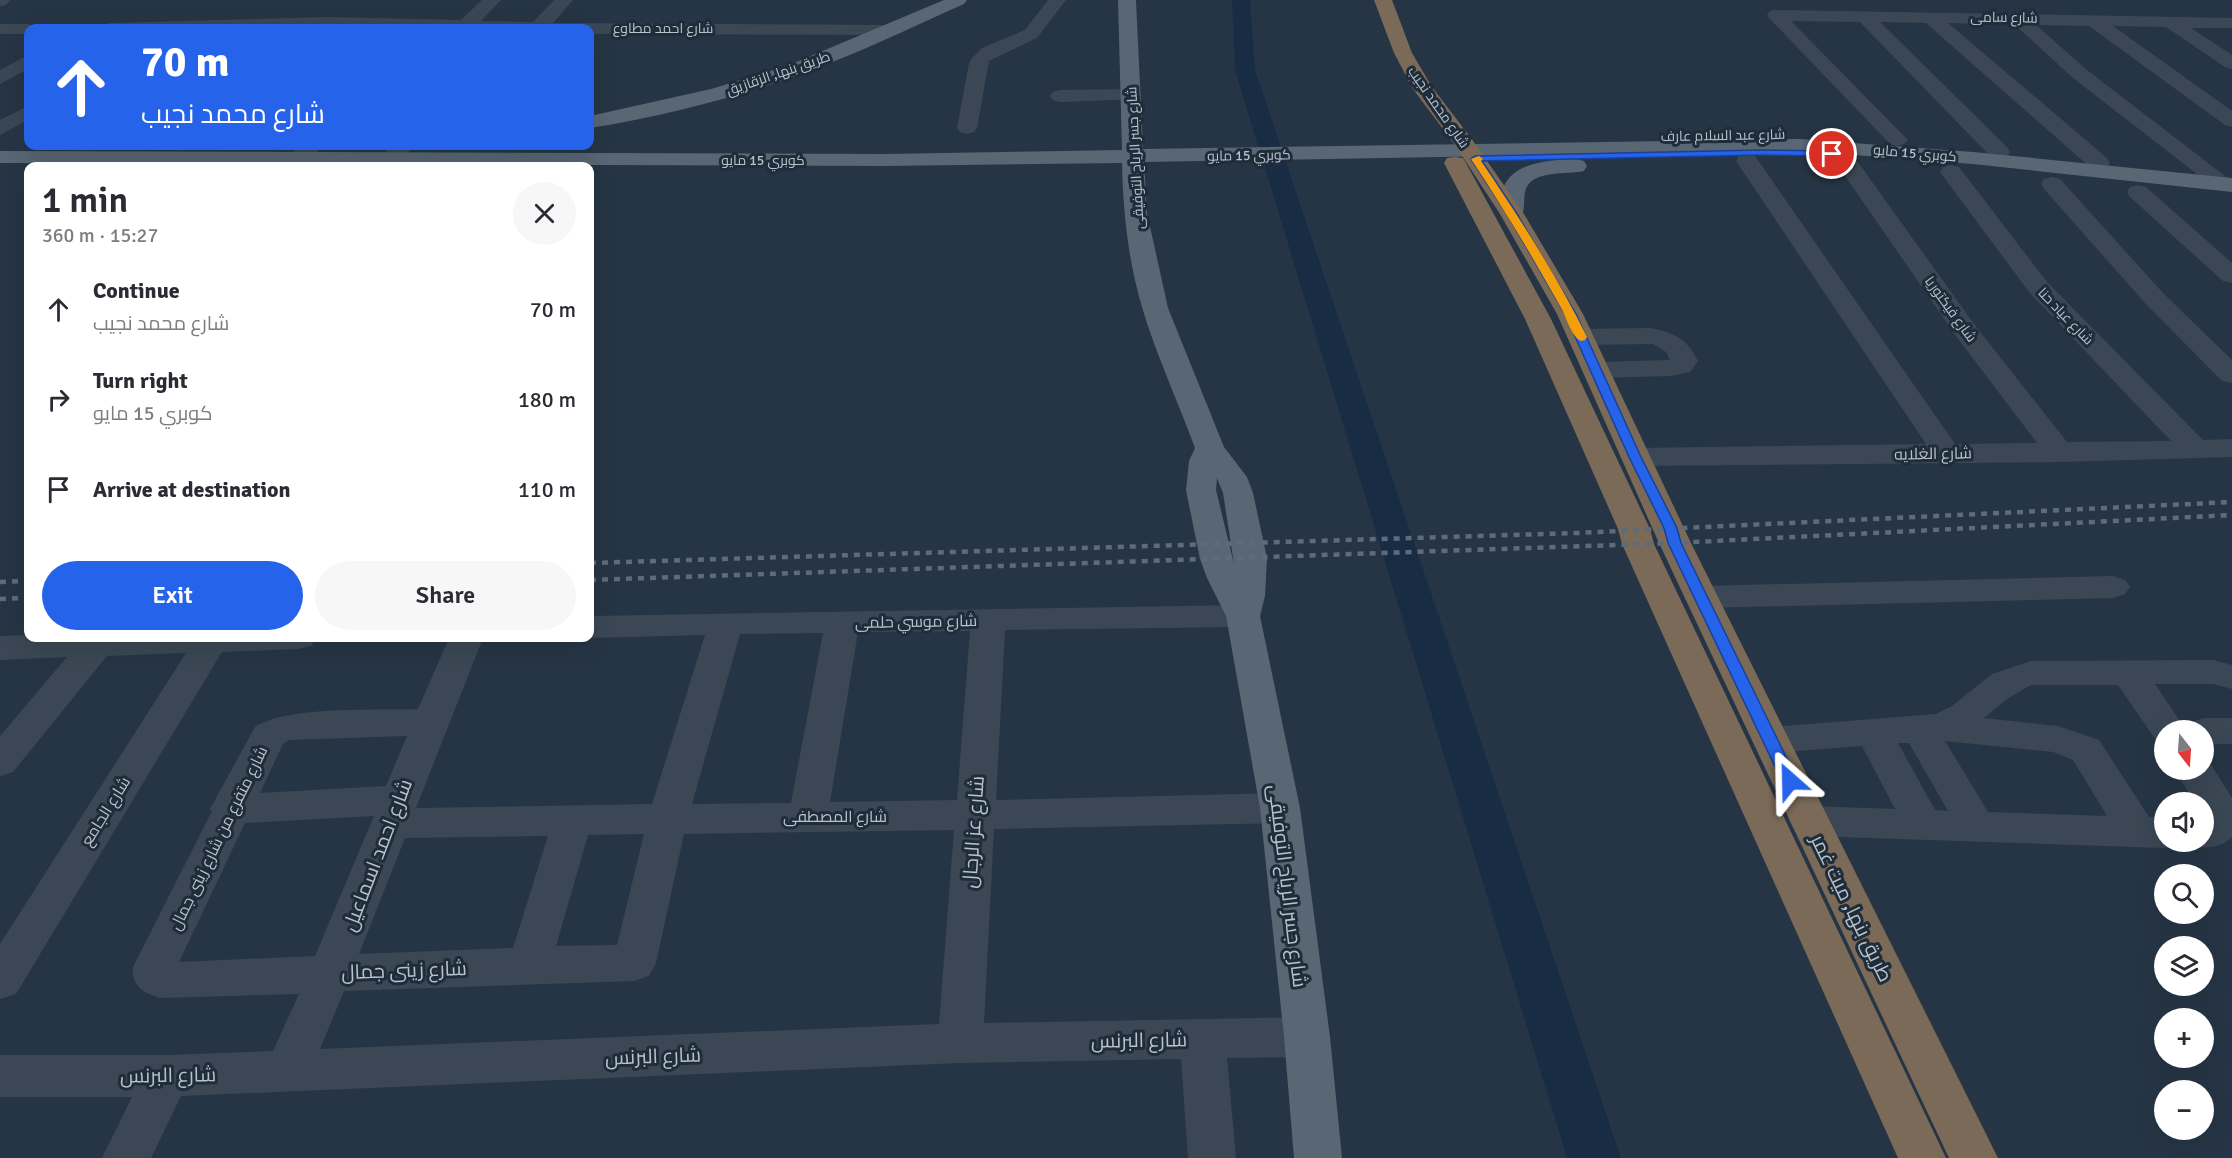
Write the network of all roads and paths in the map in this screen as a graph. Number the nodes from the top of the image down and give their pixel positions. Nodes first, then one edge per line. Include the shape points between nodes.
1 (492, 0) edge
2 (564, 0) edge
3 (958, 0) edge
4 (1057, 0) edge
5 (1127, 0) edge
6 (1360, 0) edge
7 (1383, 0) edge
8 (344, 8) dead end
9 (418, 8) dead end
10 (1863, 15) junction
11 (1929, 16) junction
12 (2018, 17) junction
13 (2091, 20) junction
14 (2168, 20) junction
15 (327, 22) junction
16 (2232, 23) edge
17 (255, 24) edge
18 (401, 24) joint
19 (468, 24) edge
20 (542, 24) edge
21 (594, 28) edge
22 (0, 29) edge
23 (24, 29) edge
24 (892, 30) junction
25 (24, 63) edge
26 (2232, 63) edge
27 (0, 78) edge
28 (1131, 94) junction
29 (1060, 96) dead end
30 (24, 114) edge
31 (594, 121) edge
32 (2232, 121) edge
33 (967, 128) dead end
34 (0, 129) edge
35 (1897, 140) junction
36 (1464, 142) junction
37 (415, 150) edge
38 (304, 152) edge
39 (399, 152) edge
40 (1999, 152) junction
41 (519, 157) edge
42 (0, 158) edge
43 (1747, 161) junction
44 (326, 162) edge
45 (334, 162) edge
46 (427, 162) edge
47 (445, 162) edge
48 (562, 162) edge
49 (1847, 163) junction
50 (2099, 163) junction
51 (594, 165) edge
52 (594, 165) edge
53 (1951, 172) junction
54 (2226, 180) edge
55 (2052, 184) junction
56 (2139, 192) junction
57 (2232, 193) edge
58 (2232, 202) edge
59 (1512, 214) junction
60 (2232, 276) edge
61 (1581, 337) junction
62 (1546, 338) junction
63 (1597, 370) junction
64 (2232, 375) edge
65 (2232, 448) edge
66 (2195, 449) junction
67 (1946, 452) junction
68 (2060, 453) junction
69 (1635, 457) junction
70 (1652, 528) junction
71 (2113, 587) dead end
72 (1701, 597) junction
73 (1243, 616) junction
74 (988, 620) junction
75 (726, 623) junction
76 (842, 623) junction
77 (594, 627) edge
78 (182, 642) edge
79 (210, 642) edge
80 (464, 642) edge
81 (97, 645) junction
82 (0, 648) edge
83 (2128, 672) junction
84 (2232, 677) edge
85 (2161, 720) edge
86 (430, 722) junction
87 (1931, 729) junction
88 (2214, 731) edge
89 (2232, 731) edge
90 (1874, 734) junction
91 (1771, 740) junction
92 (0, 762) edge
93 (2214, 801) edge
94 (1280, 808) junction
95 (230, 809) junction
96 (394, 811) junction
97 (808, 815) junction
98 (974, 815) junction
99 (668, 818) junction
100 (573, 820) junction
101 (1764, 820) junction
102 (1809, 821) junction
103 (1923, 825) junction
104 (1977, 827) junction
105 (2214, 829) edge
106 (2151, 833) edge
107 (529, 965) junction
108 (331, 973) junction
109 (0, 981) edge
110 (170, 981) joint
111 (1307, 1037) junction
112 (1202, 1039) junction
113 (960, 1043) junction
114 (287, 1071) junction
115 (0, 1076) edge
116 (167, 1076) junction
117 (126, 1158) edge
118 (1212, 1158) edge
119 (1318, 1158) edge
120 (1922, 1158) edge
121 (1974, 1158) edge

1 - 19 street
2 - 20 street
3 - 24 main road, طريق بنها, الزقازيق
4 - 33 street via 1030,34 982,57
5 - 28 main road, شارع جسر الرياح التوفيقى
6 - 62 highway, شارع محمد نجيب via 1377,43 1465,180
7 - 36 highway, شارع محمد نجيب via 1412,70
8 - 15 street
9 - 18 street
10 - 11 street, شارع سامى
10 - 35 street, شارع سامى via 1776,15
10 - 40 street
11 - 12 street, شارع سامى
11 - 50 street
12 - 13 street, شارع سامى
12 - 54 street via 2080,74
13 - 14 street, شارع سامى
13 - 32 street
14 - 16 street, شارع سامى
14 - 26 street
15 - 17 street, شارع احمد مطاوع
15 - 18 street, شارع احمد مطاوع
21 - 24 street, شارع احمد مطاوع
22 - 23 street
24 - 31 main road, طريق بنها, الزقازيق via 740,87
25 - 27 street
28 - 29 street
28 - 73 main road, شارع جسر الرياح التوفيقى via 1135,213 1147,278 1210,448 1204,461 1202,490 1216,559
30 - 34 street
35 - 36 main road, شارع عبد السلام عارف via 1753,134
35 - 40 main road, شارع عبد السلام عارف
36 - 59 highway, شارع محمد نجيب
37 - 39 main road
38 - 42 main road
38 - 44 main road
39 - 45 main road
39 - 46 main road, كوبري 15 مايو
40 - 50 main road, شارع عبد السلام عارف
41 - 47 main road, كوبري 15 مايو
41 - 48 main road, كوبري 15 مايو
43 - 49 main road, شارع عبد السلام عارف
43 - 59 main road, شارع عبد السلام عارف via 1563,166 1540,171 1516,184
43 - 67 street
49 - 53 main road, شارع عبد السلام عارف
49 - 68 street, شارع فيكتوريا via 1965,330
50 - 54 main road, شارع عبد السلام عارف
51 - 54 main road, كوبري 15 مايو via 1800,145
52 - 57 main road, كوبري 15 مايو via 982,168 1802,153 1908,159
53 - 55 main road, شارع عبد السلام عارف
53 - 66 street, شارع عياد حنا via 2038,287
55 - 56 main road, شارع عبد السلام عارف
55 - 64 street via 2154,298
56 - 58 main road, شارع عبد السلام عارف
56 - 60 street
59 - 61 highway, شارع محمد نجيب
61 - 62 highway
61 - 63 highway, شارع محمد نجيب
61 - 63 street via 1661,338 1676,347 1684,361 1671,368
62 - 70 highway, شارع محمد نجيب
63 - 69 highway, شارع محمد نجيب
65 - 66 street, شارع الغلايه
66 - 68 street, شارع الغلايه
67 - 68 street, شارع الغلايه
67 - 69 street, شارع الغلايه
69 - 70 highway, شارع محمد نجيب
70 - 72 highway, طريق بنها, ميت غمر via 1675,543
70 - 101 highway via 1638,544
71 - 72 street
72 - 91 highway, طريق بنها, ميت غمر
73 - 74 street, شارع موسي حلمى
73 - 94 main road, شارع جسر الرياح التوفيقى
74 - 76 street, شارع موسي حلمى
74 - 98 street, شارع عز الرجال
75 - 76 street, شارع موسي حلمى
75 - 77 street, شارع موسي حلمى
75 - 99 street
76 - 97 street
78 - 81 street
79 - 109 street, شارع الجامع
80 - 86 street, شارع احمد اسماعيل
81 - 82 street
81 - 92 street
83 - 84 street via 2213,672
83 - 85 street
83 - 87 street via 2019,675 2001,684 1957,721
86 - 95 street, شارع متفرع من شارع زينى جمال via 279,729 268,736
86 - 96 street, شارع احمد اسماعيل
87 - 90 street
87 - 104 street
87 - 106 street via 2058,739 2086,750
88 - 89 street
90 - 91 street
90 - 103 street
91 - 102 highway, طريق بنها, ميت غمر
93 - 105 street via 2222,822
94 - 98 street, شارع المصطفى
94 - 111 main road, شارع جسر الرياح التوفيقى
95 - 96 street, شارع المصطفى
95 - 110 street, شارع متفرع من شارع زينى جمال via 155,967 154,975
96 - 100 street, شارع المصطفى
96 - 108 street, شارع احمد اسماعيل
97 - 98 street, شارع المصطفى
97 - 99 street, شارع المصطفى
98 - 113 street, شارع عز الرجال
99 - 100 street, شارع المصطفى
99 - 107 street, شارع زينى جمال via 636,961
100 - 107 street
101 - 102 highway
101 - 120 highway
102 - 103 street
102 - 121 highway, طريق بنها, ميت غمر
103 - 104 street
104 - 106 street
107 - 108 street, شارع زينى جمال
108 - 110 street, شارع زينى جمال
108 - 114 street, شارع احمد اسماعيل
111 - 112 street, شارع البرنس
111 - 119 main road, شارع جسر الرياح التوفيقى
112 - 113 street, شارع البرنس
112 - 118 street
113 - 114 street, شارع البرنس
114 - 116 street, شارع البرنس
115 - 116 street, شارع البرنس
116 - 117 street

